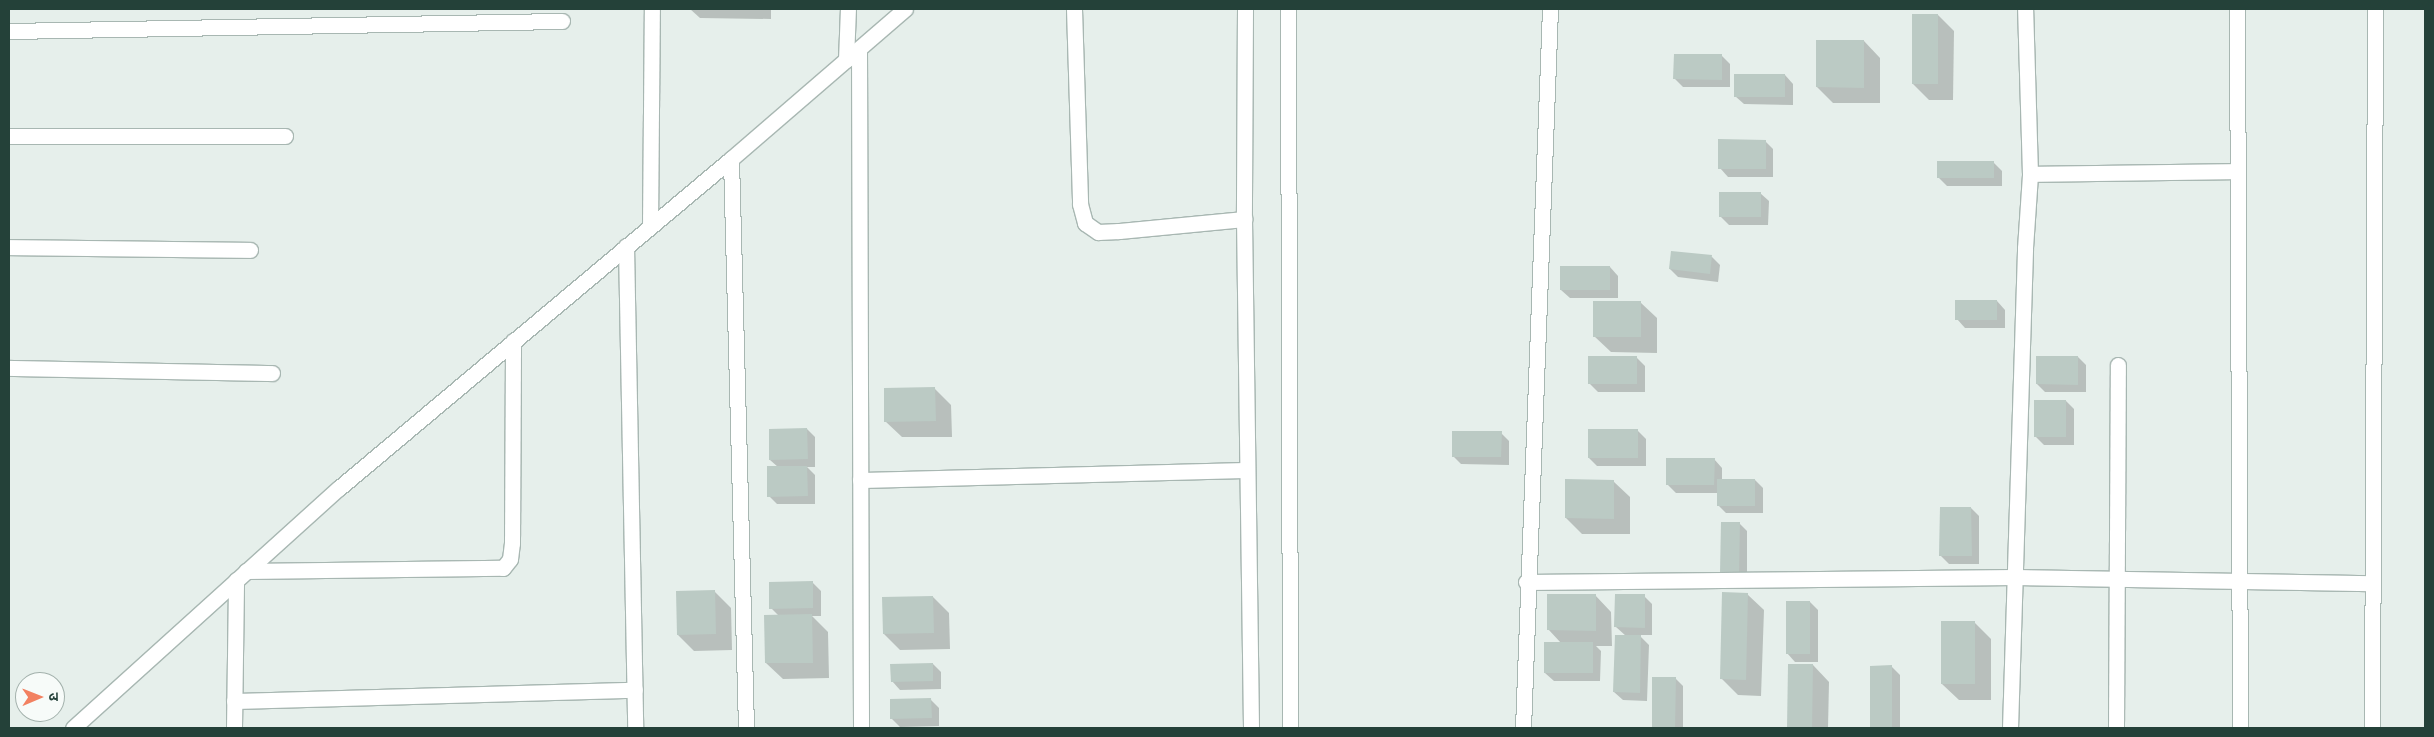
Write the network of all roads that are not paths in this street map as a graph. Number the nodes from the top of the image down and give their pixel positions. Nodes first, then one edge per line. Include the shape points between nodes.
1 (652, 9) edge
2 (848, 9) edge
3 (905, 9) edge
4 (1074, 9) edge
5 (1245, 9) edge
6 (1288, 9) edge
7 (1550, 9) edge
8 (2025, 9) edge
9 (2237, 9) edge
10 (2375, 9) edge
11 (562, 21) dead end
12 (9, 31) edge
13 (859, 49) junction
14 (846, 60) junction
15 (9, 136) edge
16 (285, 136) dead end
17 (731, 160) junction
18 (2236, 172) junction
19 (2030, 174) junction
20 (1244, 219) junction
21 (650, 225) junction
22 (626, 246) junction
23 (9, 247) edge
24 (250, 250) dead end
25 (513, 340) junction
26 (2118, 365) dead end
27 (9, 368) edge
28 (272, 373) dead end
29 (1247, 470) junction
30 (860, 480) junction
31 (241, 576) junction
32 (2015, 577) junction
33 (2116, 578) junction
34 (2240, 579) junction
35 (1526, 582) junction
36 (2372, 583) junction
37 (635, 690) junction
38 (234, 701) junction
39 (73, 728) edge
40 (234, 728) edge
41 (635, 728) edge
42 (746, 728) edge
43 (861, 728) edge
44 (1251, 728) edge
45 (1290, 728) edge
46 (1523, 728) edge
47 (2010, 728) edge
48 (2116, 728) edge
49 (2240, 728) edge
50 (2372, 728) edge

1 - 21 street
2 - 14 street
3 - 13 street
4 - 20 street via 1080,204 1085,223 1098,232
5 - 20 street
6 - 45 street
7 - 35 street via 1537,419
8 - 19 street
9 - 18 street
10 - 36 street
11 - 12 street
13 - 14 street
13 - 30 street
14 - 17 street
15 - 16 street
17 - 21 street
17 - 42 street
18 - 19 street
18 - 34 street
19 - 32 street
20 - 29 street
21 - 22 street
22 - 25 street
22 - 37 street
23 - 24 street
25 - 31 street
25 - 31 street via 512,543 510,559 503,568
26 - 33 street
27 - 28 street
29 - 30 street
29 - 44 street
30 - 43 street
31 - 38 street
31 - 39 street
32 - 33 street
32 - 35 street
32 - 47 street
33 - 34 street
33 - 48 street
34 - 36 street
34 - 49 street
35 - 46 street
36 - 50 street
37 - 38 street
37 - 41 street
38 - 40 street

